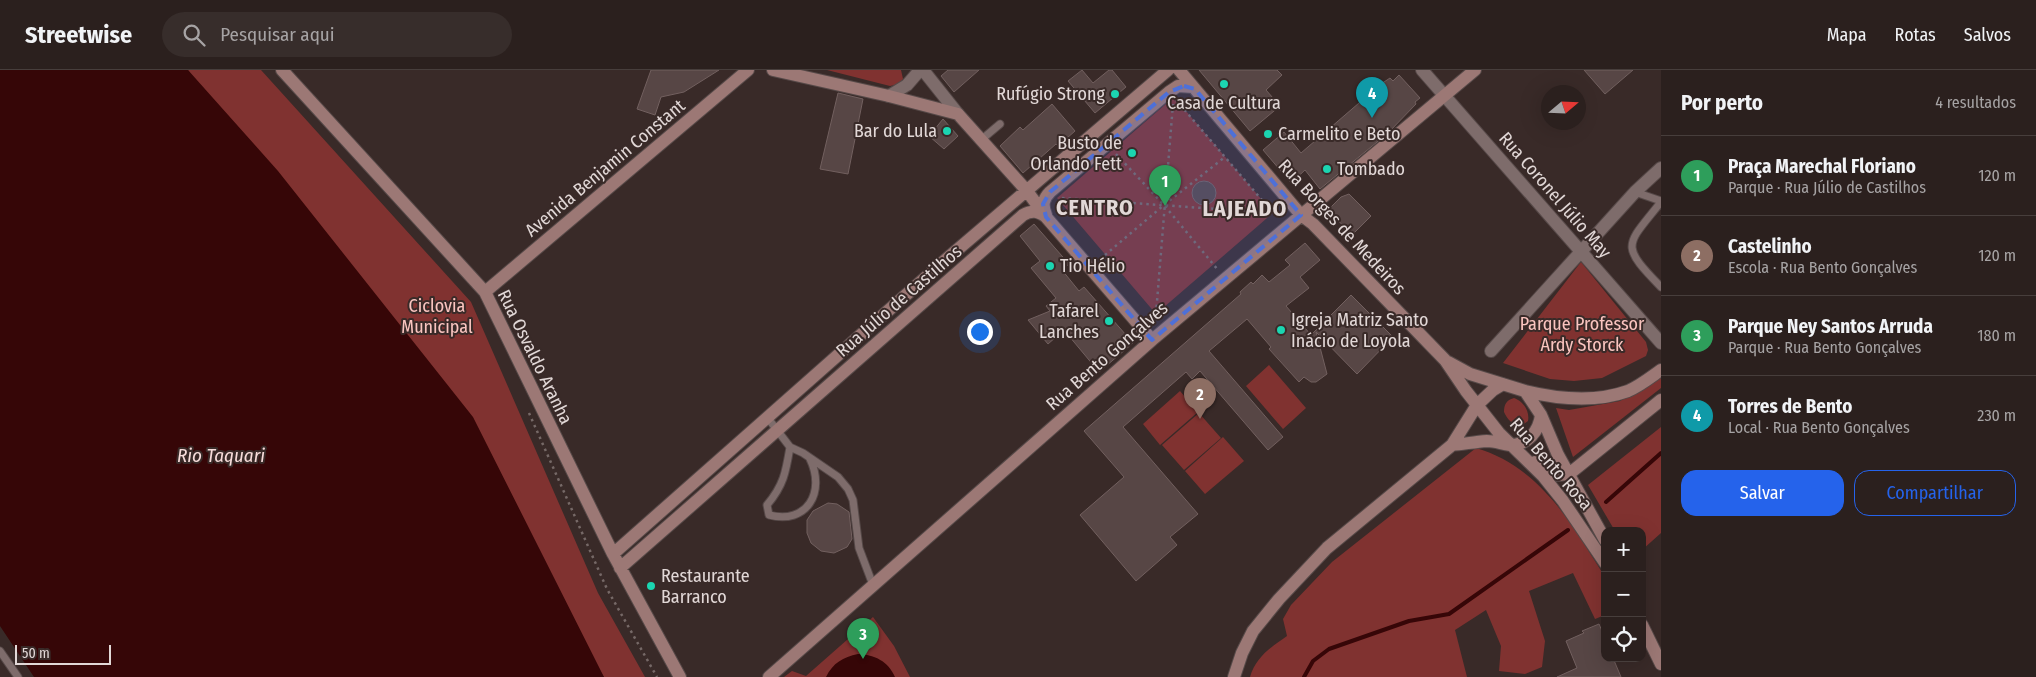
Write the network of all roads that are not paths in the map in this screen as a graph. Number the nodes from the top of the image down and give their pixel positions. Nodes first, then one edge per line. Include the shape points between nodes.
1 (282, 70) edge
2 (748, 70) edge
3 (773, 70) edge
4 (922, 70) edge
5 (1168, 70) edge
6 (1179, 70) edge
7 (1422, 70) edge
8 (1475, 70) edge
9 (791, 73) edge
10 (1193, 87) junction
11 (890, 96) junction
12 (1445, 96) junction
13 (958, 114) junction
14 (1000, 124) dead end
15 (981, 140) junction
16 (1661, 168) edge
17 (1027, 191) junction
18 (1635, 192) junction
19 (1661, 201) edge
20 (1301, 215) junction
21 (1046, 217) junction
22 (1581, 251) junction
23 (950, 256) junction
24 (961, 269) junction
25 (1661, 287) edge
26 (485, 292) junction
27 (1156, 336) junction
28 (854, 340) junction
29 (1661, 343) edge
30 (1490, 351) dead end
31 (865, 353) junction
32 (1445, 360) junction
33 (1661, 370) edge
34 (1480, 377) joint
35 (1503, 384) junction
36 (1466, 391) joint
37 (1525, 391) junction
38 (1661, 400) edge
39 (1477, 405) junction
40 (1541, 415) junction
41 (767, 417) junction
42 (778, 430) junction
43 (1452, 445) junction
44 (1511, 445) junction
45 (790, 446) junction
46 (1521, 456) junction
47 (810, 459) junction
48 (1568, 474) junction
49 (680, 494) junction
50 (690, 506) junction
51 (1601, 533) edge
52 (612, 554) junction
53 (1601, 557) edge
54 (620, 568) junction
55 (873, 585) junction
56 (1646, 633) edge
57 (0, 651) edge
58 (1661, 664) edge
59 (18, 677) edge
60 (680, 677) edge
61 (769, 677) edge
62 (1234, 677) edge

1 - 26 street, Rua Osvaldo Aranha
2 - 26 street, Avenida Benjamin Constant
3 - 9 street
4 - 11 street
4 - 13 street
5 - 17 street, Rua Júlio de Castilhos
6 - 10 street, Rua Borges de Medeiros
7 - 12 street, Rua Coronel Júlio May
8 - 12 street, Rua Bento Gonçalves
9 - 11 street
10 - 20 street, Rua Borges de Medeiros
10 - 21 street via 1178,86 1169,92 1050,192 1043,204
11 - 13 street
12 - 20 street, Rua Bento Gonçalves
12 - 22 street, Rua Coronel Júlio May
13 - 15 street
14 - 15 lane
15 - 17 street
16 - 18 street
17 - 21 street
17 - 23 street, Rua Júlio de Castilhos
18 - 19 lane
18 - 22 street
19 - 25 lane via 1634,236 1631,248 1637,263
20 - 27 street, Rua Bento Gonçalves
20 - 32 street, Rua Borges de Medeiros via 1314,224
21 - 24 street, Rua Júlio de Castilhos via 1040,212 1028,212
21 - 27 street
22 - 29 street, Rua Coronel Júlio May
22 - 30 street
23 - 24 street
23 - 28 street, Rua Júlio de Castilhos
24 - 31 street, Rua Júlio de Castilhos
26 - 52 street, Rua Osvaldo Aranha
27 - 55 street, Rua Bento Gonçalves
28 - 31 street
28 - 41 street, Rua Júlio de Castilhos
31 - 42 street, Rua Júlio de Castilhos
32 - 34 street, Rua Borges de Medeiros
32 - 36 street, Rua Borges de Medeiros
33 - 37 street via 1630,390 1610,397 1561,398
34 - 35 street, Rua Bento Rosa
35 - 37 street, Rua Bento Rosa
35 - 39 street
36 - 39 street, Rua Bento Rosa
37 - 40 street, Rua Bento Rosa
38 - 48 street
39 - 43 street
39 - 44 street, Rua Bento Rosa
40 - 44 street via 1537,431
40 - 48 street, Rua Bento Rosa
41 - 42 lane
41 - 49 street, Rua Júlio de Castilhos
42 - 45 lane
42 - 50 street, Rua Júlio de Castilhos
43 - 44 street via 1488,441
43 - 62 street via 1327,548 1278,599 1253,631
44 - 46 street, Rua Bento Rosa
45 - 47 lane
45 - 47 lane via 785,476 766,505 769,515 790,516 808,507 816,490
46 - 48 street via 1558,475
46 - 53 street, Rua Bento Rosa via 1563,501
47 - 55 lane via 838,478 854,500 859,548
48 - 51 street, Rua Bento Rosa
49 - 50 street
49 - 52 street, Rua Júlio de Castilhos
50 - 54 street, Rua Júlio de Castilhos
52 - 54 street, Rua Osvaldo Aranha
54 - 60 street, Rua Osvaldo Aranha
55 - 61 street, Rua Bento Gonçalves
56 - 58 street
57 - 59 lane

